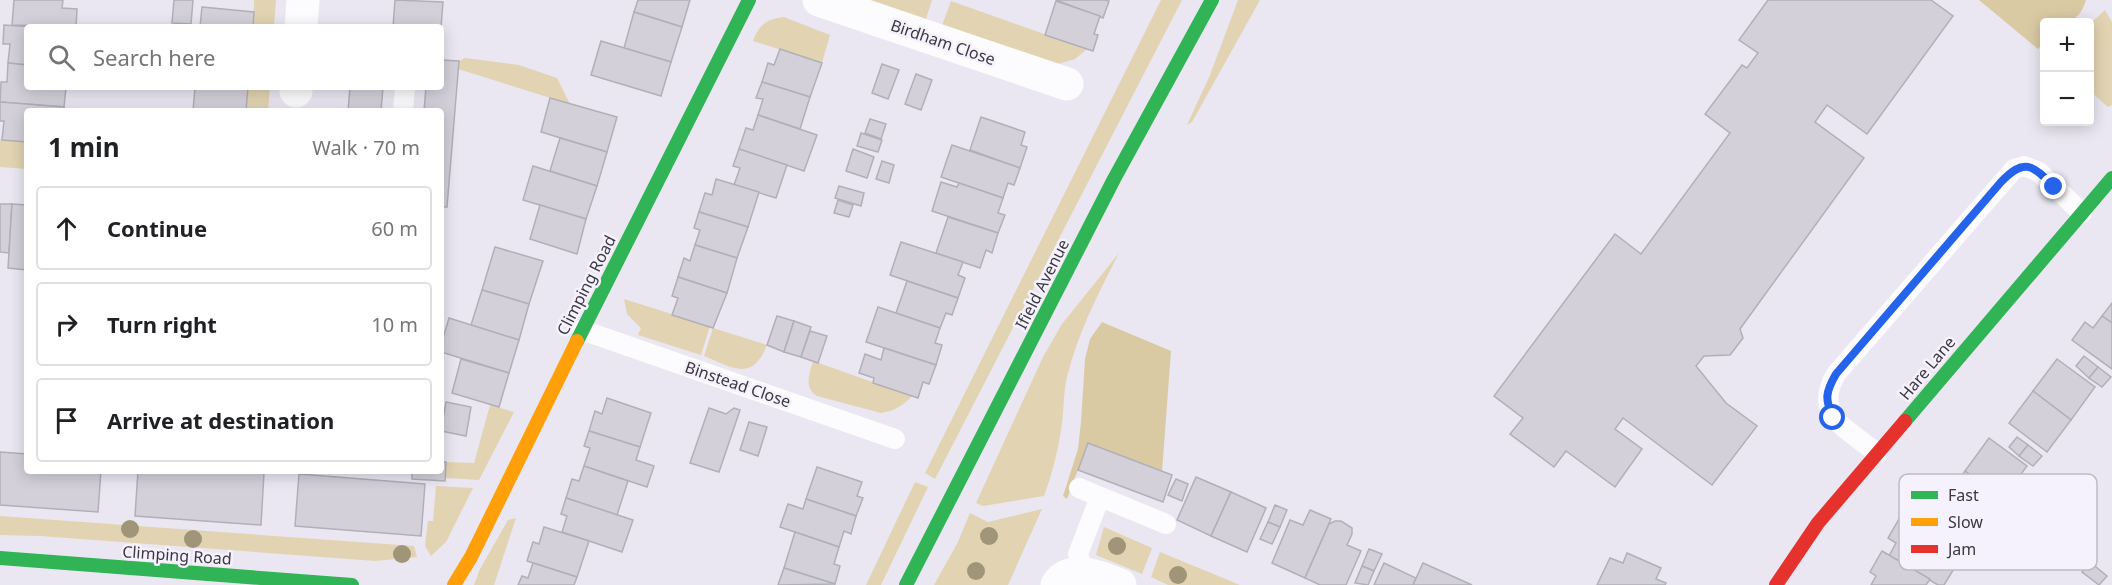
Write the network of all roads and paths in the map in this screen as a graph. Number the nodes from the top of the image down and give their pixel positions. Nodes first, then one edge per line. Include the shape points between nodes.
1 (303, 0) edge
2 (749, 0) edge
3 (819, 0) edge
4 (1212, 0) edge
5 (301, 24) edge
6 (1067, 84) dead end
7 (405, 90) edge
8 (403, 108) edge
9 (2112, 178) edge
10 (2082, 213) junction
11 (582, 330) junction
12 (895, 439) dead end
13 (1876, 453) junction
14 (1080, 488) dead end
15 (1100, 497) junction
16 (1166, 524) dead end
17 (0, 558) edge
18 (1070, 579) edge
19 (352, 585) edge
20 (454, 585) edge
21 (906, 585) edge
22 (1120, 585) edge
23 (1776, 585) edge

1 - 5 street
2 - 11 street, Climping Road
3 - 6 street, Birdham Close
4 - 21 street, Ifield Avenue via 1114,179
7 - 8 lane
9 - 10 street, Hare Lane
10 - 13 street, Hare Lane
10 - 13 lane via 2039,172 2024,166 2014,169 1836,374 1827,388 1833,418
11 - 12 lane, Binstead Close
11 - 20 street, Climping Road
13 - 23 street, Hare Lane via 1818,523
14 - 15 lane
15 - 16 lane
15 - 18 lane
17 - 19 street, Climping Road
18 - 22 street

